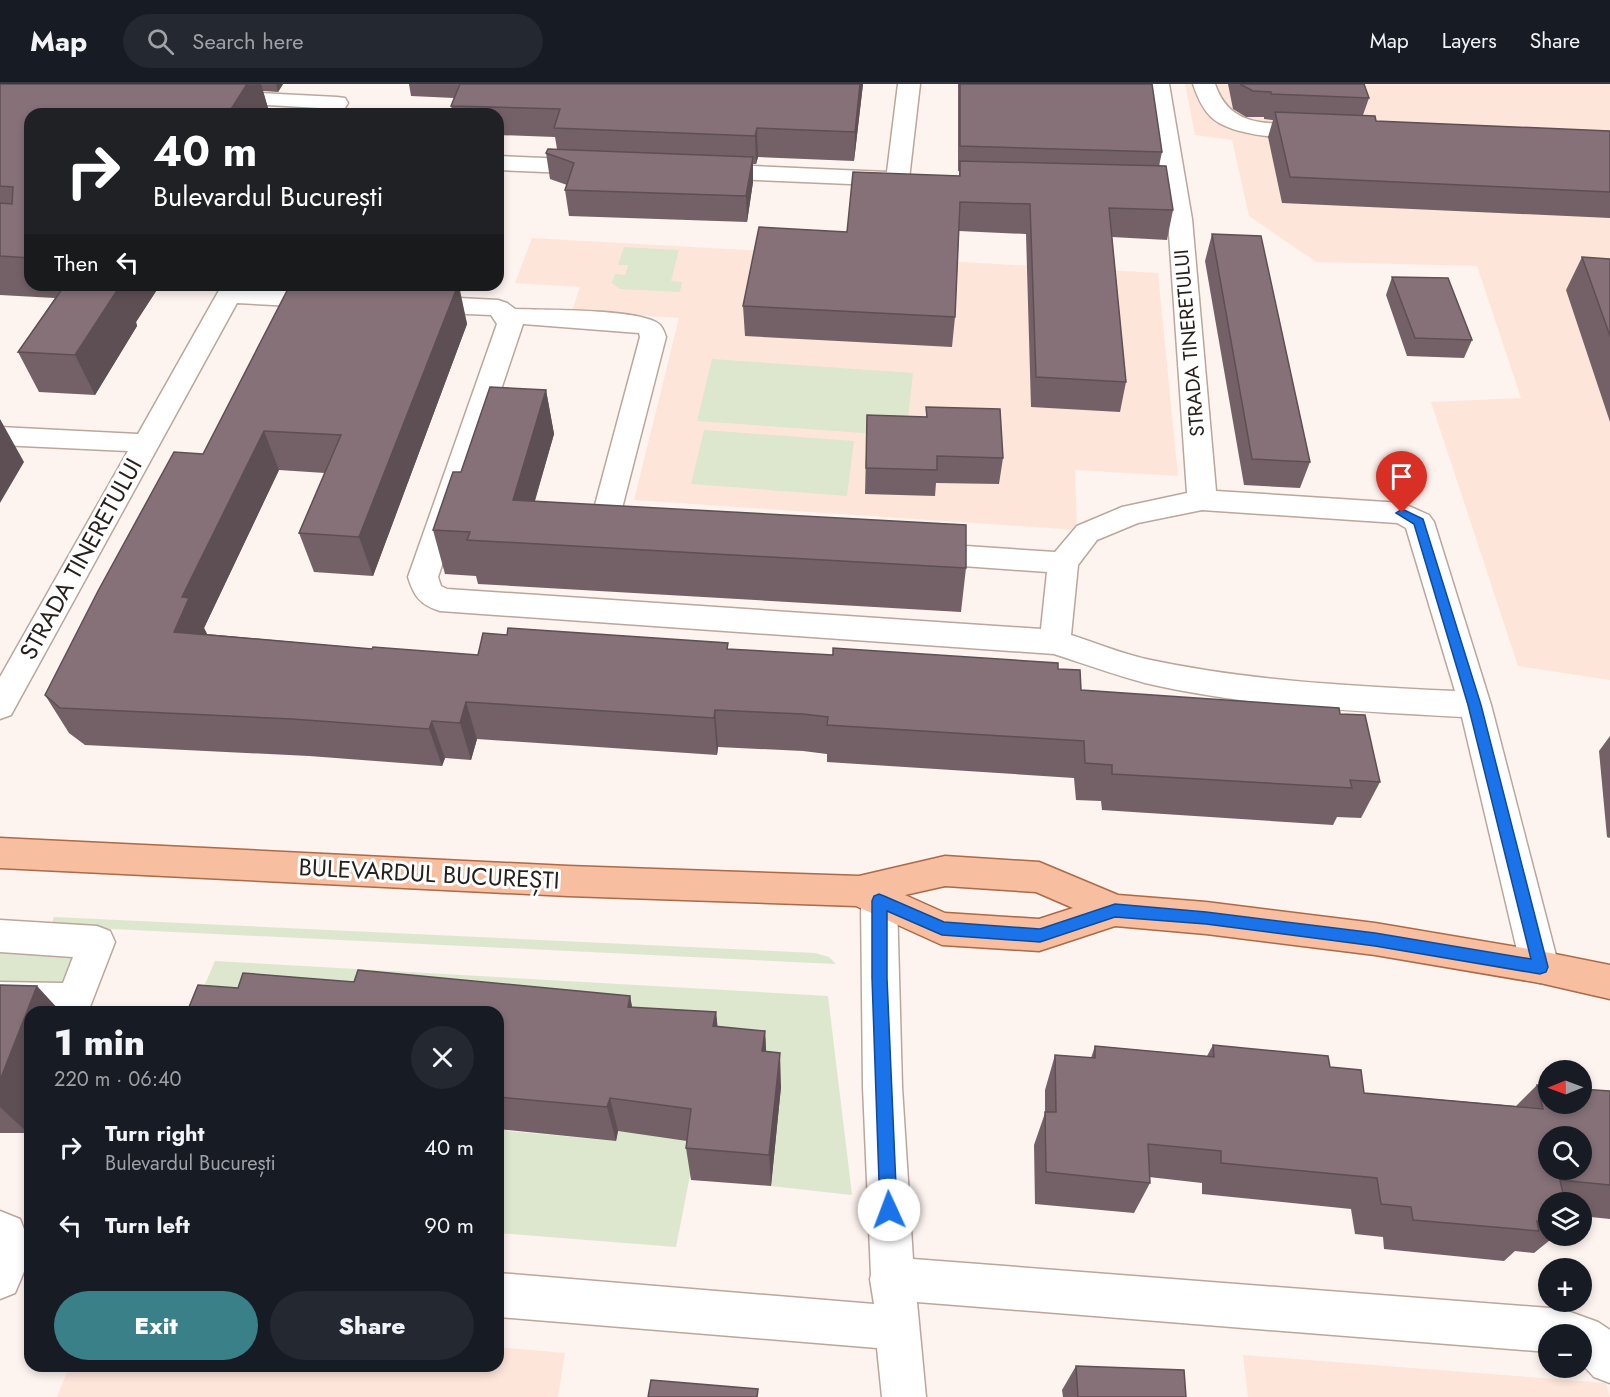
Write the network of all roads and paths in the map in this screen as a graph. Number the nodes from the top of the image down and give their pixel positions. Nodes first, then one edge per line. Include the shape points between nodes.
1 (909, 84) edge
2 (1158, 84) edge
3 (1204, 84) edge
4 (197, 95) edge
5 (338, 100) edge
6 (1336, 131) edge
7 (504, 163) edge
8 (616, 168) edge
9 (686, 171) edge
10 (898, 179) junction
11 (921, 179) edge
12 (230, 291) edge
13 (242, 291) edge
14 (357, 301) edge
15 (392, 303) edge
16 (508, 316) junction
17 (0, 436) edge
18 (144, 444) junction
19 (1202, 500) junction
20 (662, 536) edge
21 (898, 552) edge
22 (1063, 563) junction
23 (1055, 642) junction
24 (1475, 705) junction
25 (0, 706) edge
26 (0, 853) edge
27 (869, 896) junction
28 (1115, 910) junction
29 (0, 936) edge
30 (1540, 967) junction
31 (1610, 982) edge
32 (0, 999) edge
33 (0, 1232) edge
34 (0, 1278) edge
35 (891, 1279) junction
36 (504, 1295) edge
37 (896, 1328) junction
38 (1610, 1361) edge
39 (904, 1397) edge

1 - 10 street
2 - 19 street, STRADA TINERETULUI via 1163,186 1180,219
3 - 6 street via 1206,96 1219,115 1246,127
4 - 5 street
7 - 8 street
9 - 10 street
10 - 11 street
12 - 18 street, STRADA TINERETULUI
13 - 14 street
15 - 16 street via 498,308
16 - 20 street via 636,323 650,328 654,338 606,516 612,527 626,534
16 - 23 street via 510,324 423,577 428,592 434,596 452,601
17 - 18 street, STRADA TINERETULUI
18 - 25 street, STRADA TINERETULUI
19 - 22 street via 1132,514 1087,532
19 - 24 street via 1402,513 1419,522
21 - 22 street
22 - 23 street
23 - 24 street via 1142,669 1232,686 1334,697
24 - 30 street
26 - 27 main road, BULEVARDUL BUCUREȘTI
27 - 28 main road, BULEVARDUL BUCUREȘTI via 945,871 1039,877
27 - 28 main road, BULEVARDUL BUCUREȘTI via 942,929 1040,935
27 - 35 street via 879,978
28 - 30 main road, BULEVARDUL BUCUREȘTI via 1375,939
29 - 32 street via 97,942 75,1000
30 - 31 main road, BULEVARDUL BUCUREȘTI
33 - 34 street via 5,1234 9,1257
35 - 37 street
35 - 38 street via 1562,1331 1581,1335
36 - 37 street
37 - 39 street

